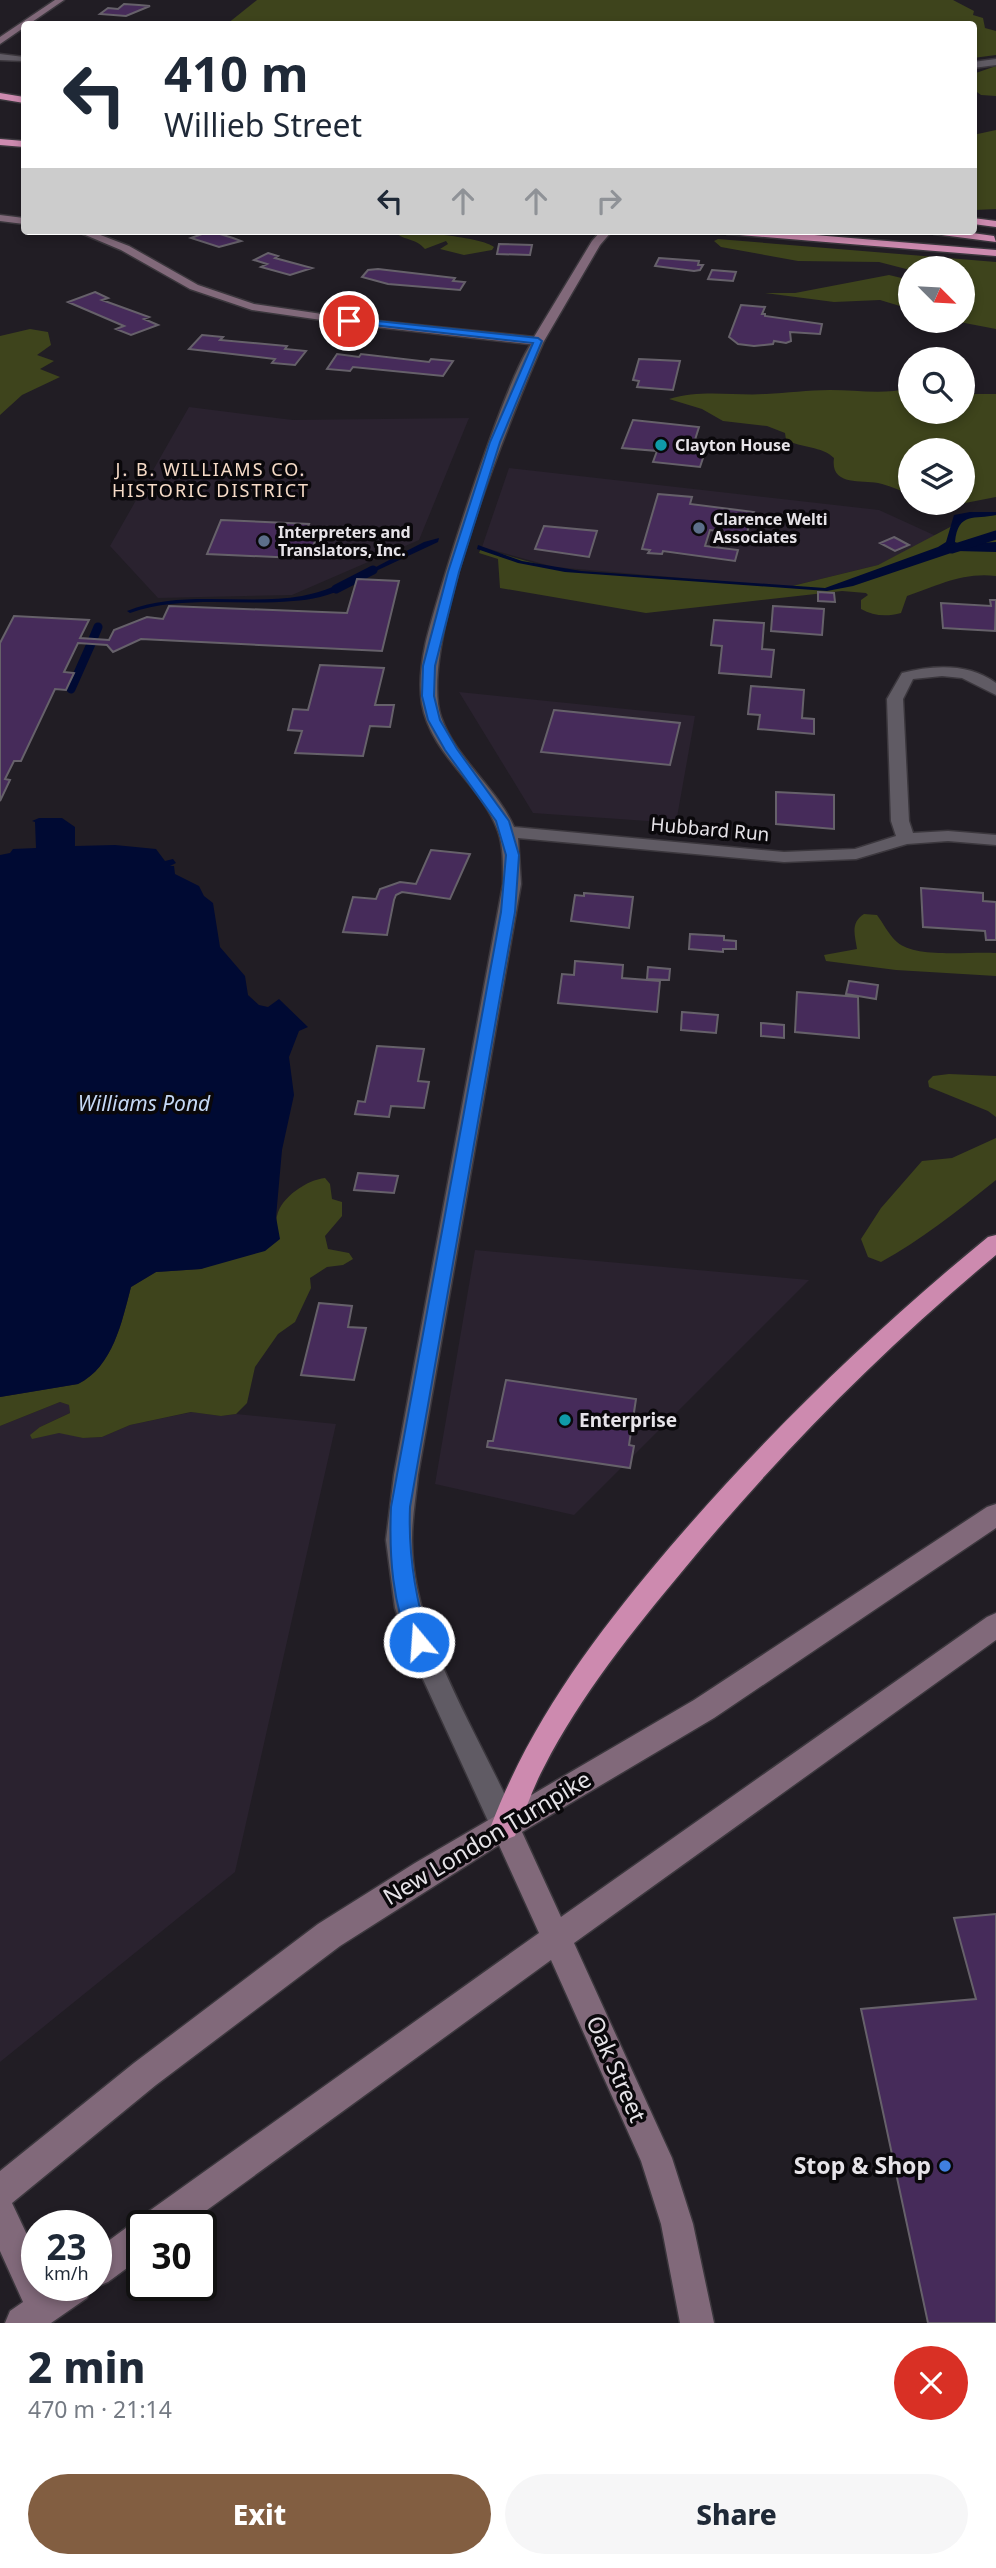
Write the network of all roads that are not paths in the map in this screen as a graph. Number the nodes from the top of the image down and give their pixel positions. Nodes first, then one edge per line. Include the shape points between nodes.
1 (60, 0) edge
2 (29, 21) edge
3 (21, 27) edge
4 (0, 41) edge
5 (0, 57) edge
6 (21, 59) edge
7 (996, 62) edge
8 (977, 64) edge
9 (0, 96) edge
10 (21, 100) edge
11 (0, 142) edge
12 (21, 144) edge
13 (0, 218) edge
14 (21, 221) edge
15 (977, 222) edge
16 (996, 224) edge
17 (91, 235) edge
18 (602, 235) edge
19 (776, 235) edge
20 (965, 235) edge
21 (996, 239) edge
22 (996, 253) edge
23 (538, 341) junction
24 (996, 690) edge
25 (508, 832) junction
26 (906, 839) junction
27 (996, 840) edge
28 (996, 1243) edge
29 (996, 1515) edge
30 (996, 1625) edge
31 (505, 1826) junction
32 (556, 1937) junction
33 (0, 2192) edge
34 (179, 2210) edge
35 (0, 2213) edge
36 (54, 2301) edge
37 (33, 2316) edge
38 (696, 2323) edge

1 - 2 street
3 - 4 street
5 - 6 street
7 - 8 street
9 - 10 highway
11 - 12 highway
13 - 14 street
15 - 16 highway
17 - 23 street via 194,287 252,307
18 - 23 street
19 - 22 highway
20 - 21 highway
23 - 25 street via 484,475 442,612 428,682 430,708 440,731
24 - 26 street via 981,677 936,670 907,676 895,699 900,821
25 - 26 street, Hubbard Run via 785,857 856,854
25 - 31 street via 512,855 508,912 406,1475 399,1540 408,1608 419,1642
26 - 27 street, Hubbard Run
28 - 31 highway via 881,1340 801,1417 720,1506 574,1693 529,1768
29 - 31 street, New London Turnpike via 712,1704
30 - 32 street
31 - 32 street, Oak Street
31 - 33 street, New London Turnpike via 305,1951
32 - 34 street
32 - 38 street, Oak Street via 656,2158 677,2224
35 - 37 street
36 - 37 street

